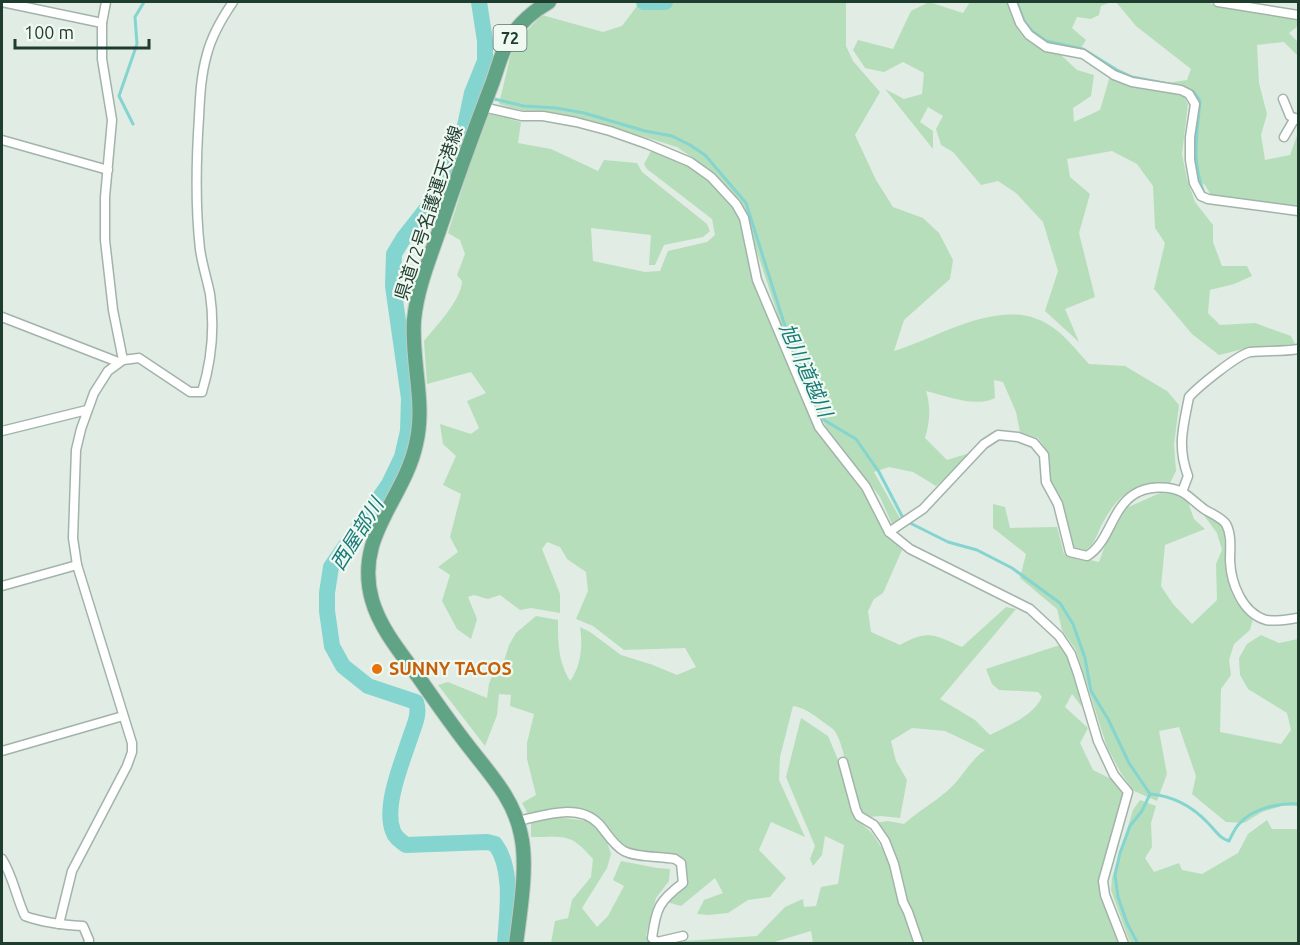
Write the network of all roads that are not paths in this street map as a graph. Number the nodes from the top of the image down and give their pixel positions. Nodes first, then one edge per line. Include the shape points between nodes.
1 (2, 2) edge
2 (106, 2) edge
3 (233, 2) edge
4 (549, 2) edge
5 (1012, 2) edge
6 (1218, 2) edge
7 (1299, 15) edge
8 (102, 23) junction
9 (486, 99) junction
10 (1283, 99) dead end
11 (1297, 119) edge
12 (1284, 136) dead end
13 (2, 140) edge
14 (108, 170) junction
15 (1299, 211) edge
16 (2, 317) edge
17 (1299, 349) edge
18 (121, 361) junction
19 (87, 410) junction
20 (2, 431) edge
21 (1182, 492) junction
22 (889, 532) junction
23 (77, 565) junction
24 (2, 586) edge
25 (1299, 618) edge
26 (123, 716) junction
27 (2, 751) edge
28 (843, 762) dead end
29 (518, 820) junction
30 (2, 859) edge
31 (59, 924) junction
32 (683, 936) dead end
33 (88, 944) edge
34 (516, 944) edge
35 (919, 944) edge
36 (1124, 944) edge

1 - 8 street
2 - 8 street
3 - 18 street via 212,38 201,86 196,202 213,321 213,345 202,392 190,392 139,358
4 - 9 main road, 県道72号名護運天港線 / 72 via 532,13 512,35
5 - 15 street via 1020,24 1046,47 1083,54 1132,82 1189,94 1195,104 1190,160 1201,196
6 - 7 street
8 - 14 street via 102,60 112,120
9 - 22 street via 522,116 543,116 610,131 690,162 711,177 744,218 757,280 819,427 866,487
9 - 29 main road, 県道72号名護運天港線 / 72 via 418,293 414,321 420,407 417,442 373,542 369,580 372,600 386,630 499,785
10 - 11 street via 1290,116
11 - 12 street
13 - 14 street
14 - 18 street via 105,240
16 - 18 street
17 - 21 street via 1250,352 1235,359 1189,398 1181,448 1188,476
18 - 19 street via 108,370
19 - 20 street
19 - 23 street via 76,450 73,538
21 - 22 street via 1159,487 1134,494 1111,522 1096,550 1087,556 1070,552 1058,504 1046,482 1044,455 1035,443 998,435 984,444 923,509
21 - 25 street via 1225,523 1232,576 1246,606 1268,620
22 - 36 street via 910,549 1030,609 1059,636 1071,654 1098,741 1114,775 1128,792 1103,881
23 - 24 street
23 - 26 street
26 - 27 street
26 - 31 street via 132,752 72,871
28 - 35 street via 859,816 874,825 888,849
29 - 32 street via 577,813 593,818 627,853 681,863 683,883 663,899 652,938 657,942
29 - 34 main road, 県道72号名護運天港線 / 72 via 523,850
30 - 31 street via 25,916
31 - 33 street via 82,926

